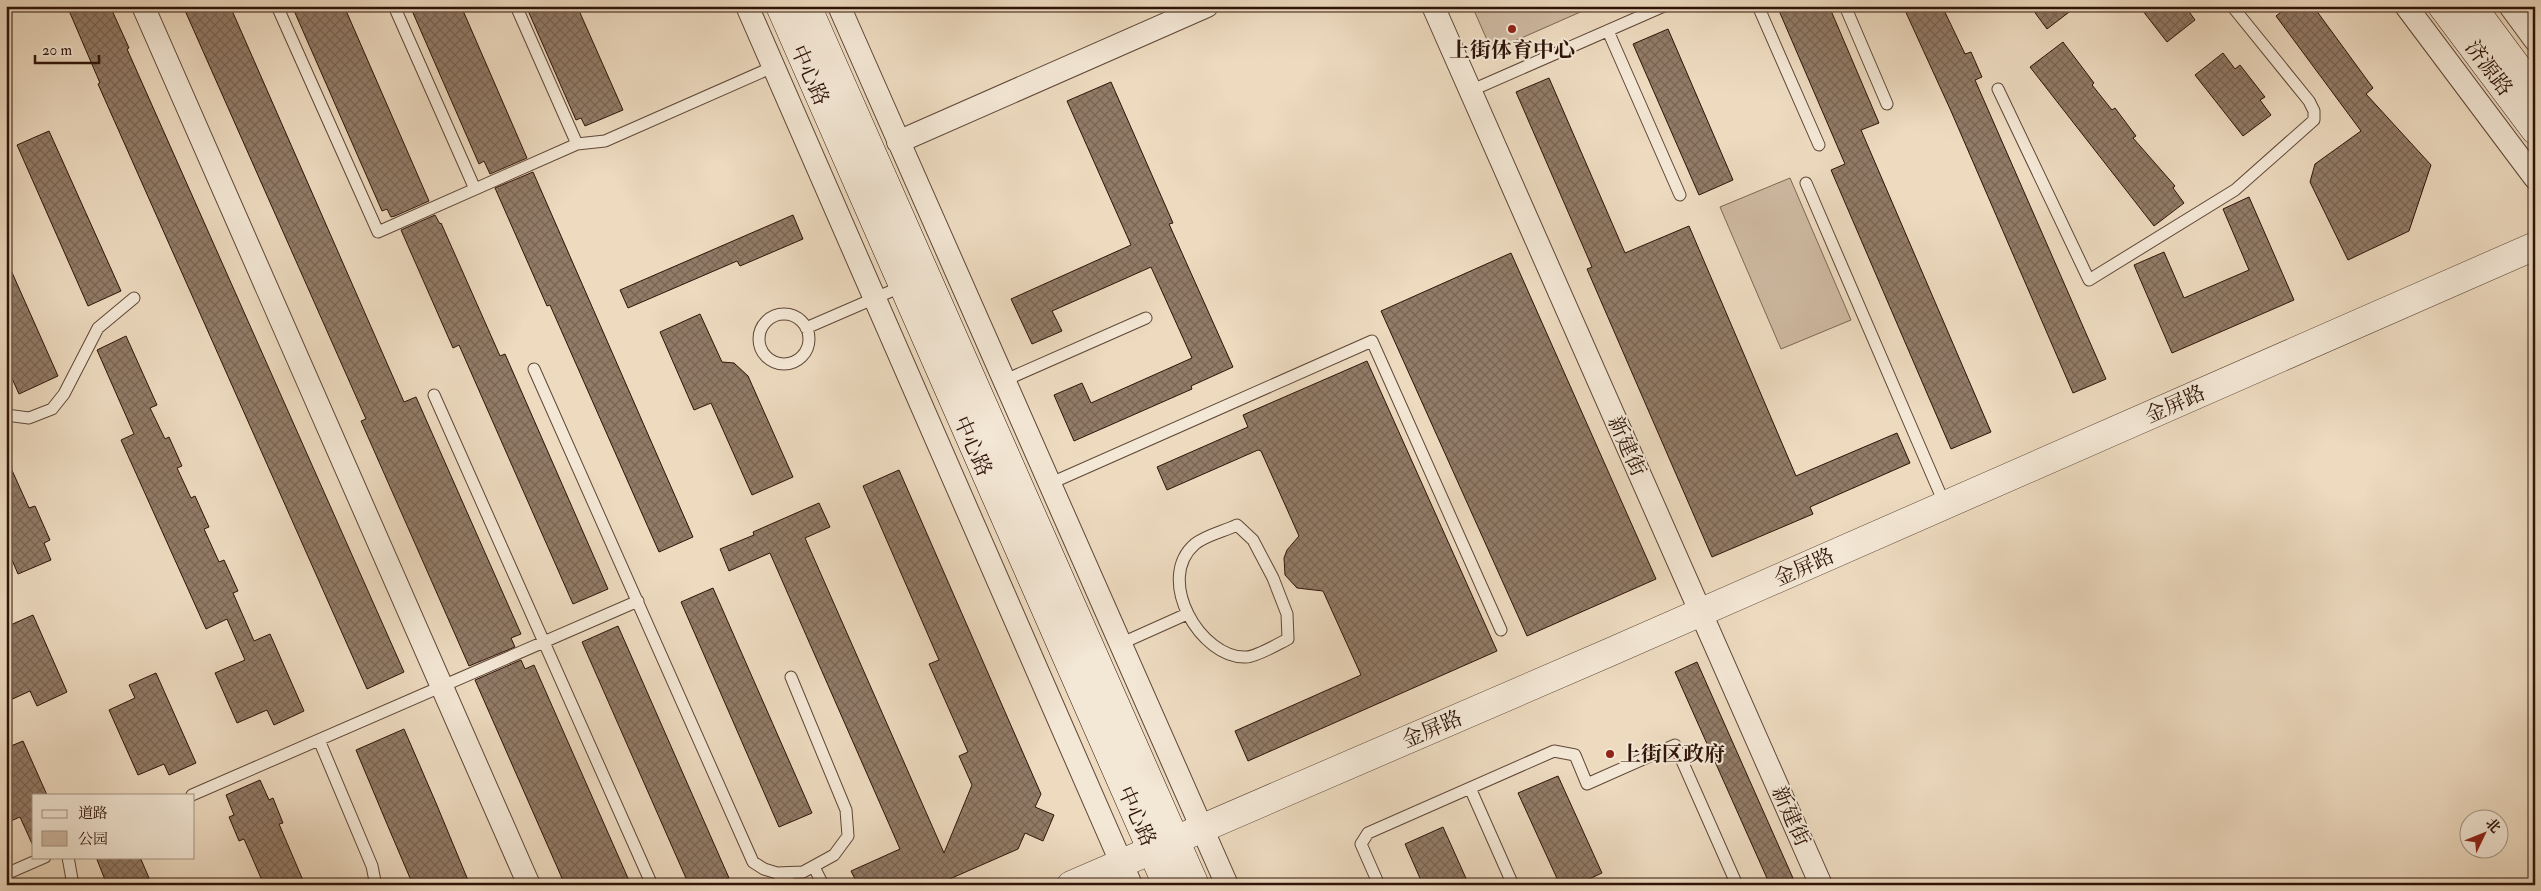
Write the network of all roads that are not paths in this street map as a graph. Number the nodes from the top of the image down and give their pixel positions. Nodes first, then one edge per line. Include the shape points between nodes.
1 (143, 6) edge
2 (277, 6) edge
3 (394, 6) edge
4 (516, 6) edge
5 (747, 6) edge
6 (780, 6) edge
7 (807, 6) edge
8 (839, 6) edge
9 (1207, 6) edge
10 (1433, 6) edge
11 (1664, 6) edge
12 (1758, 6) edge
13 (1845, 6) edge
14 (2406, 6) edge
15 (2442, 6) edge
16 (2472, 6) edge
17 (2238, 8) edge
18 (2520, 10) edge
19 (1608, 30) junction
20 (2535, 40) edge
21 (773, 67) junction
22 (1998, 89) dead end
23 (1470, 91) junction
24 (2535, 91) edge
25 (1887, 104) dead end
26 (2535, 130) edge
27 (898, 142) junction
28 (577, 144) junction
29 (1819, 145) dead end
30 (2535, 178) edge
31 (1806, 184) dead end
32 (475, 189) junction
33 (1680, 195) dead end
34 (2535, 246) edge
35 (903, 286) junction
36 (134, 298) dead end
37 (875, 299) junction
38 (1146, 318) dead end
39 (806, 328) junction
40 (534, 369) dead end
41 (1003, 381) junction
42 (434, 395) dead end
43 (6, 415) edge
44 (1049, 484) junction
45 (1945, 505) junction
46 (638, 601) junction
47 (1701, 612) junction
48 (1187, 614) junction
49 (1501, 630) dead end
50 (544, 642) junction
51 (1120, 644) junction
52 (791, 677) dead end
53 (442, 686) junction
54 (319, 740) junction
55 (1470, 788) junction
56 (194, 794) edge
57 (1202, 828) junction
58 (1164, 845) junction
59 (43, 858) edge
60 (68, 858) edge
61 (814, 867) junction
62 (6, 874) edge
63 (792, 874) junction
64 (1126, 874) edge
65 (73, 885) edge
66 (373, 885) edge
67 (529, 885) edge
68 (652, 885) edge
69 (775, 885) edge
70 (823, 885) edge
71 (1071, 885) edge
72 (1167, 885) edge
73 (1195, 885) edge
74 (1227, 885) edge
75 (1379, 885) edge
76 (1513, 885) edge
77 (1738, 885) edge
78 (1821, 885) edge

1 - 53 street
2 - 32 lane via 378,232
3 - 32 lane
4 - 28 lane
5 - 21 street
6 - 35 main road, 中心路
7 - 58 main road, 中心路
8 - 27 street
9 - 27 street
10 - 23 street, 新建街
11 - 19 lane
12 - 29 lane
13 - 25 lane
14 - 30 street
15 - 26 main road, 济源路
16 - 24 main road, 济源路
17 - 22 lane via 2309,101 2314,120 2235,190 2089,280
18 - 20 street
19 - 23 lane
19 - 33 lane
21 - 28 lane via 605,141
21 - 37 street
23 - 47 street, 新建街
27 - 41 street
28 - 32 lane
31 - 45 lane
34 - 45 main road, 金屏路
35 - 37 lane
35 - 58 main road, 中心路
36 - 43 lane via 98,328 64,394 52,409 29,418
37 - 39 lane
37 - 64 street
38 - 41 lane
39 - 39 lane via 808,345 795,362 777,364 762,352 760,333 770,318 788,314
40 - 46 lane
41 - 44 street
42 - 50 lane
44 - 49 lane via 1372,341
44 - 51 street
45 - 47 main road, 金屏路
46 - 50 lane
46 - 63 lane via 754,862 764,869
47 - 57 main road, 金屏路
47 - 78 street, 新建街
48 - 48 lane via 1178,583 1182,564 1196,544 1237,525 1253,540 1273,578 1288,614 1288,639 1247,658 1223,652
48 - 51 lane
50 - 53 lane
50 - 68 lane
51 - 57 street
52 - 61 lane via 846,810 848,836 834,855
53 - 54 lane
53 - 67 street
54 - 56 lane
54 - 66 lane via 372,866
55 - 75 lane via 1368,833 1361,844
55 - 76 lane
55 - 77 lane via 1554,751 1575,755 1587,784 1675,745
57 - 58 main road, 金屏路
57 - 74 street
58 - 64 main road, 金屏路
58 - 72 main road, 中心路
58 - 73 main road, 中心路
59 - 62 lane
60 - 65 lane
61 - 63 lane
61 - 70 lane
63 - 69 lane
64 - 71 main road, 金屏路

